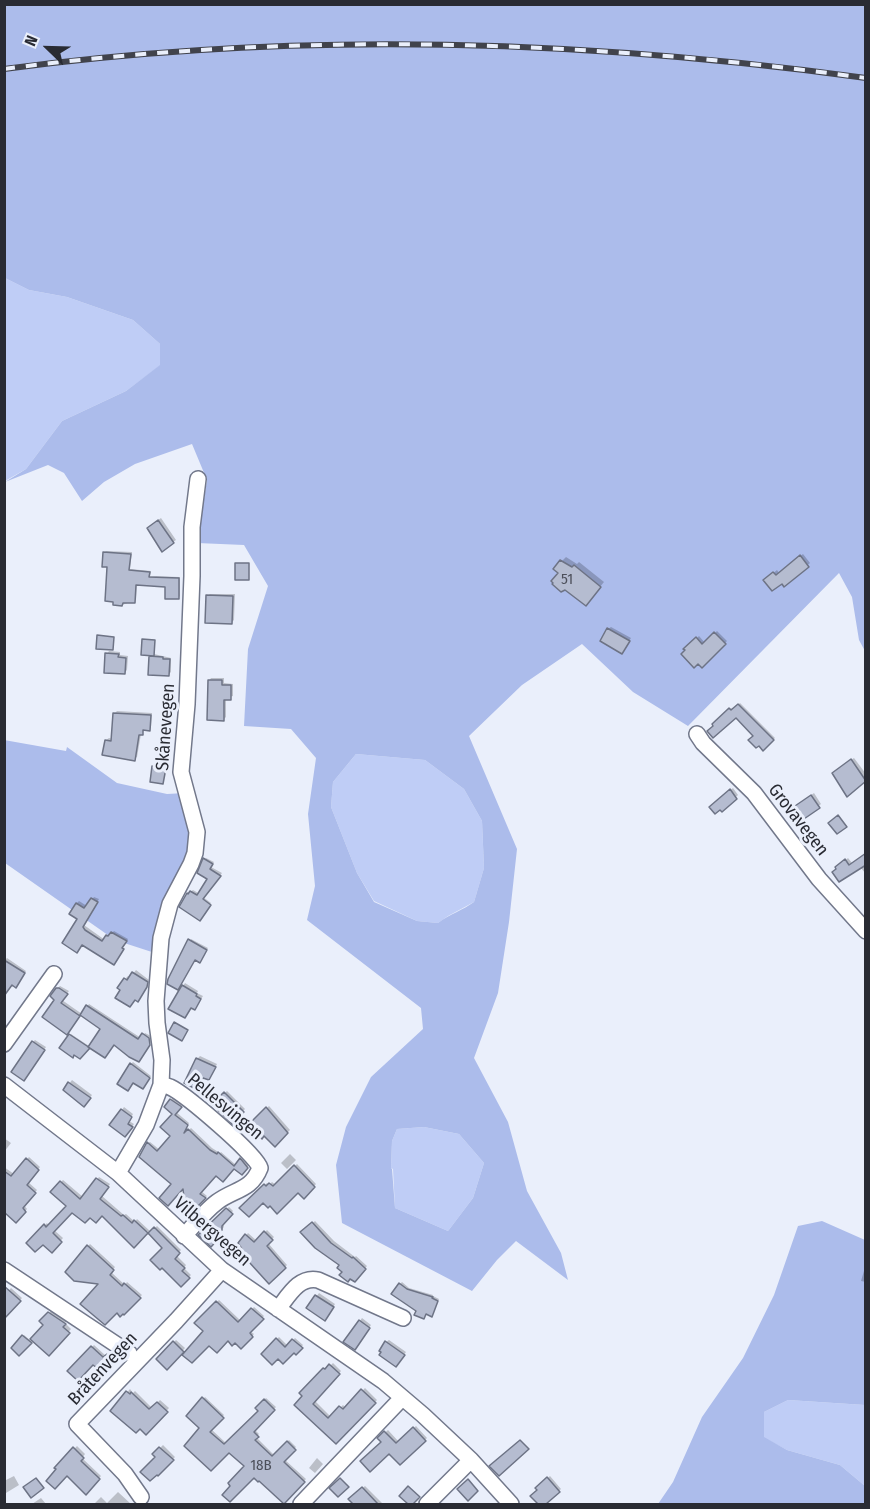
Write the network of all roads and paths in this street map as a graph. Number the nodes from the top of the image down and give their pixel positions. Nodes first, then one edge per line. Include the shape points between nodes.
1 (198, 479) dead end
2 (697, 734) dead end
3 (866, 932) edge
4 (54, 974) dead end
5 (4, 1044) edge
6 (4, 1085) edge
7 (161, 1085) junction
8 (118, 1173) junction
9 (184, 1236) junction
10 (4, 1270) edge
11 (222, 1270) junction
12 (278, 1309) junction
13 (403, 1318) dead end
14 (129, 1353) dead end
15 (402, 1398) junction
16 (471, 1460) junction
17 (141, 1497) dead end
18 (302, 1504) edge
19 (427, 1504) edge
20 (511, 1504) edge

1 - 7 street, Skånevegen via 192,527 181,772 197,832 195,853 170,904 161,938 156,1001
2 - 3 street, Grovavegen via 754,793 819,879
4 - 5 street
6 - 8 street, Vilbergvegen
7 - 8 street, Skånevegen via 146,1125
7 - 9 street, Pellesvingen via 169,1086 193,1103 252,1156 260,1168 249,1184 216,1202
8 - 9 street, Vilbergvegen
9 - 11 street, Vilbergvegen
10 - 14 street
11 - 12 street, Vilbergvegen
11 - 17 street, Bråtenvegen via 77,1424 125,1474
12 - 13 street via 300,1283 311,1278
12 - 15 street, Vilbergvegen
15 - 16 street, Vilbergvegen
15 - 18 street
16 - 19 street
16 - 20 street, Vilbergvegen

